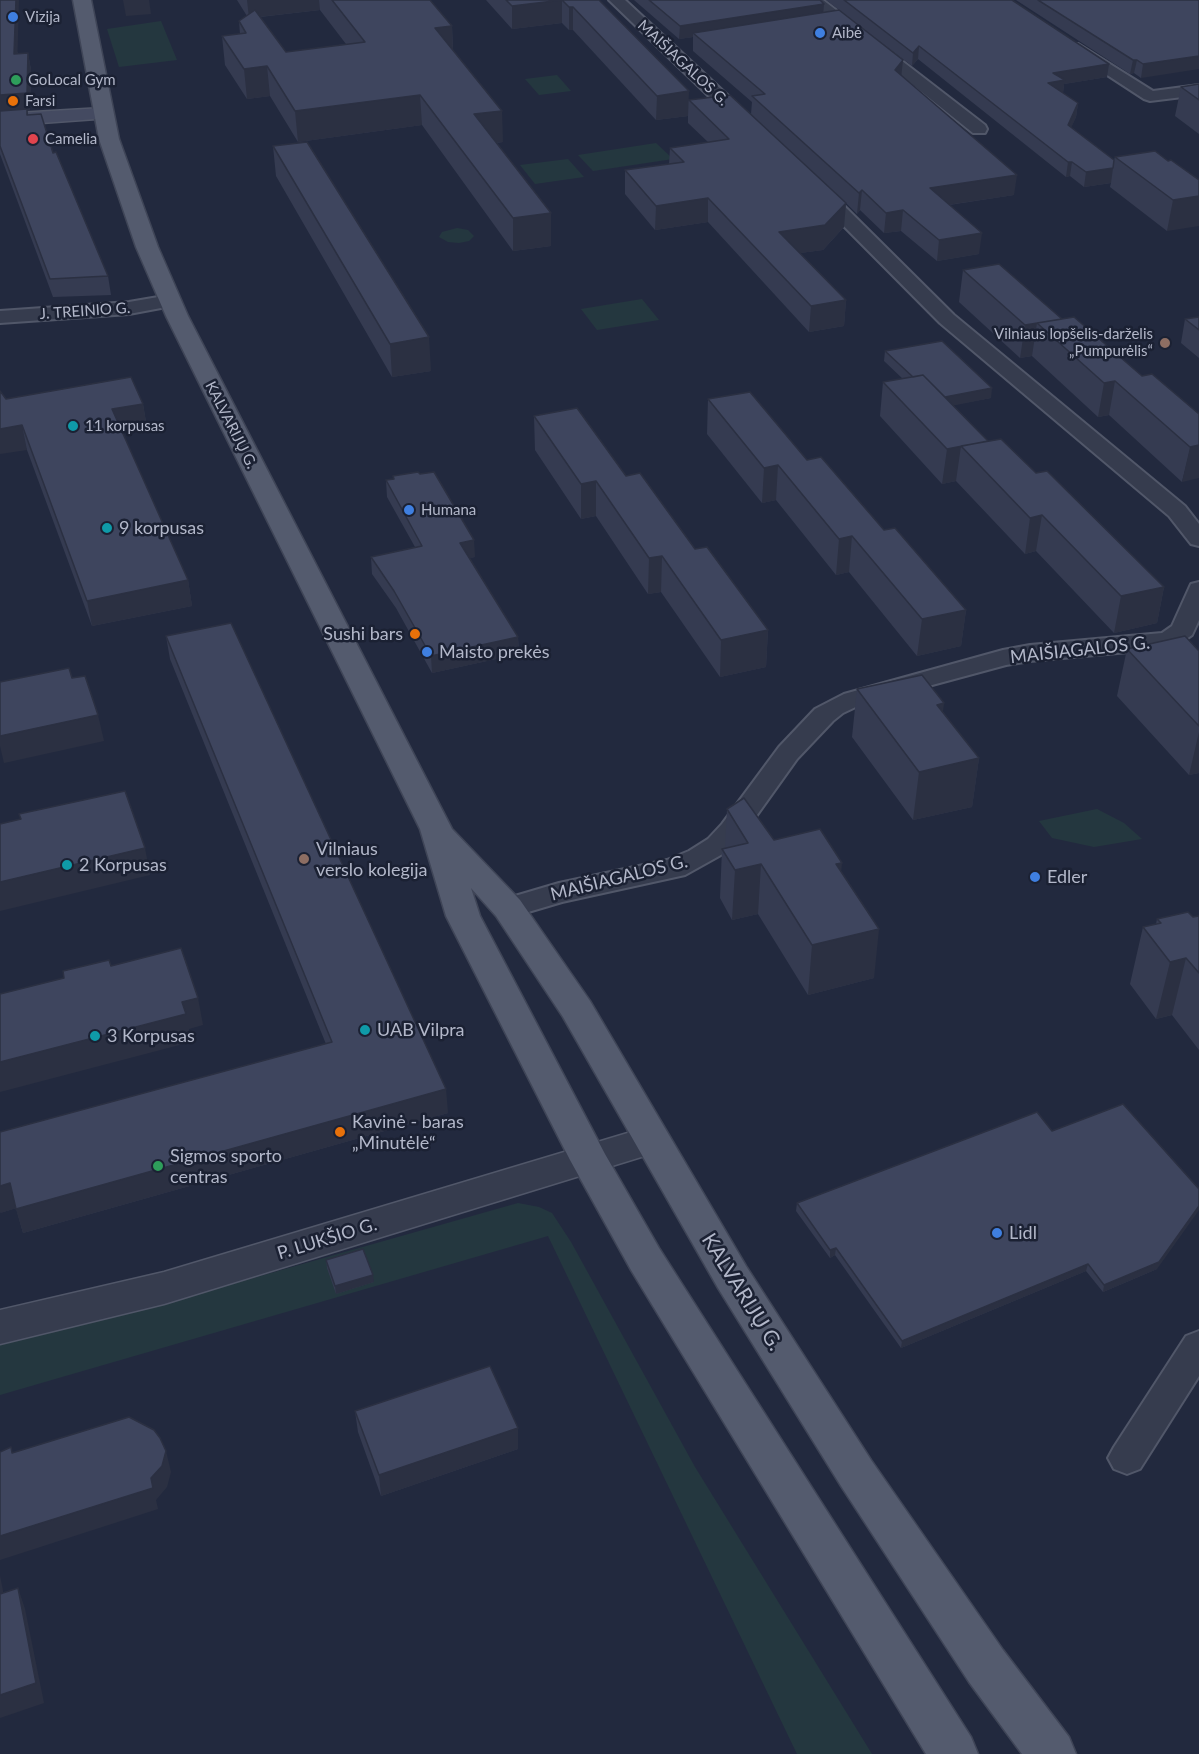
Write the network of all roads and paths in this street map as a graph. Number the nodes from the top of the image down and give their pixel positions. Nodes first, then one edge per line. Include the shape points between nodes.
1 (82, 0) edge
2 (616, 0) edge
3 (814, 0) edge
4 (841, 21) junction
5 (820, 25) edge
6 (1061, 39) edge
7 (689, 44) edge
8 (667, 48) junction
9 (1199, 90) edge
10 (103, 114) junction
11 (0, 120) edge
12 (979, 129) dead end
13 (761, 137) edge
14 (802, 175) edge
15 (170, 302) junction
16 (0, 317) edge
17 (1199, 539) edge
18 (1199, 589) edge
19 (436, 829) junction
20 (508, 908) junction
21 (651, 1140) junction
22 (589, 1160) junction
23 (0, 1327) edge
24 (1199, 1346) edge
25 (1127, 1458) dead end
26 (954, 1754) edge
27 (1052, 1754) edge

1 - 10 main road, KALVARIJŲ G.
2 - 8 street, MAIŠIAGALOS G.
3 - 4 street
4 - 5 street
4 - 12 street
6 - 9 street via 1150,96
7 - 8 street
8 - 13 street, MAIŠIAGALOS G.
10 - 11 main road
10 - 15 main road, KALVARIJŲ G. via 125,188
14 - 17 street via 947,319 1177,511
15 - 16 street, J. TREINIO G. via 129,309
15 - 19 main road, KALVARIJŲ G.
18 - 20 street, MAIŠIAGALOS G. via 1183,630 1170,639 1002,658 853,699 824,715 788,753 732,830 699,857 675,868
19 - 20 main road, KALVARIJŲ G.
19 - 22 main road, KALVARIJŲ G. via 463,916
20 - 21 main road, KALVARIJŲ G. via 577,1010
21 - 22 street, P. LUKŠIO G.
21 - 27 main road, KALVARIJŲ G. via 856,1473 986,1666
22 - 23 street, P. LUKŠIO G. via 164,1288
22 - 26 main road, KALVARIJŲ G. via 747,1425
24 - 25 street

